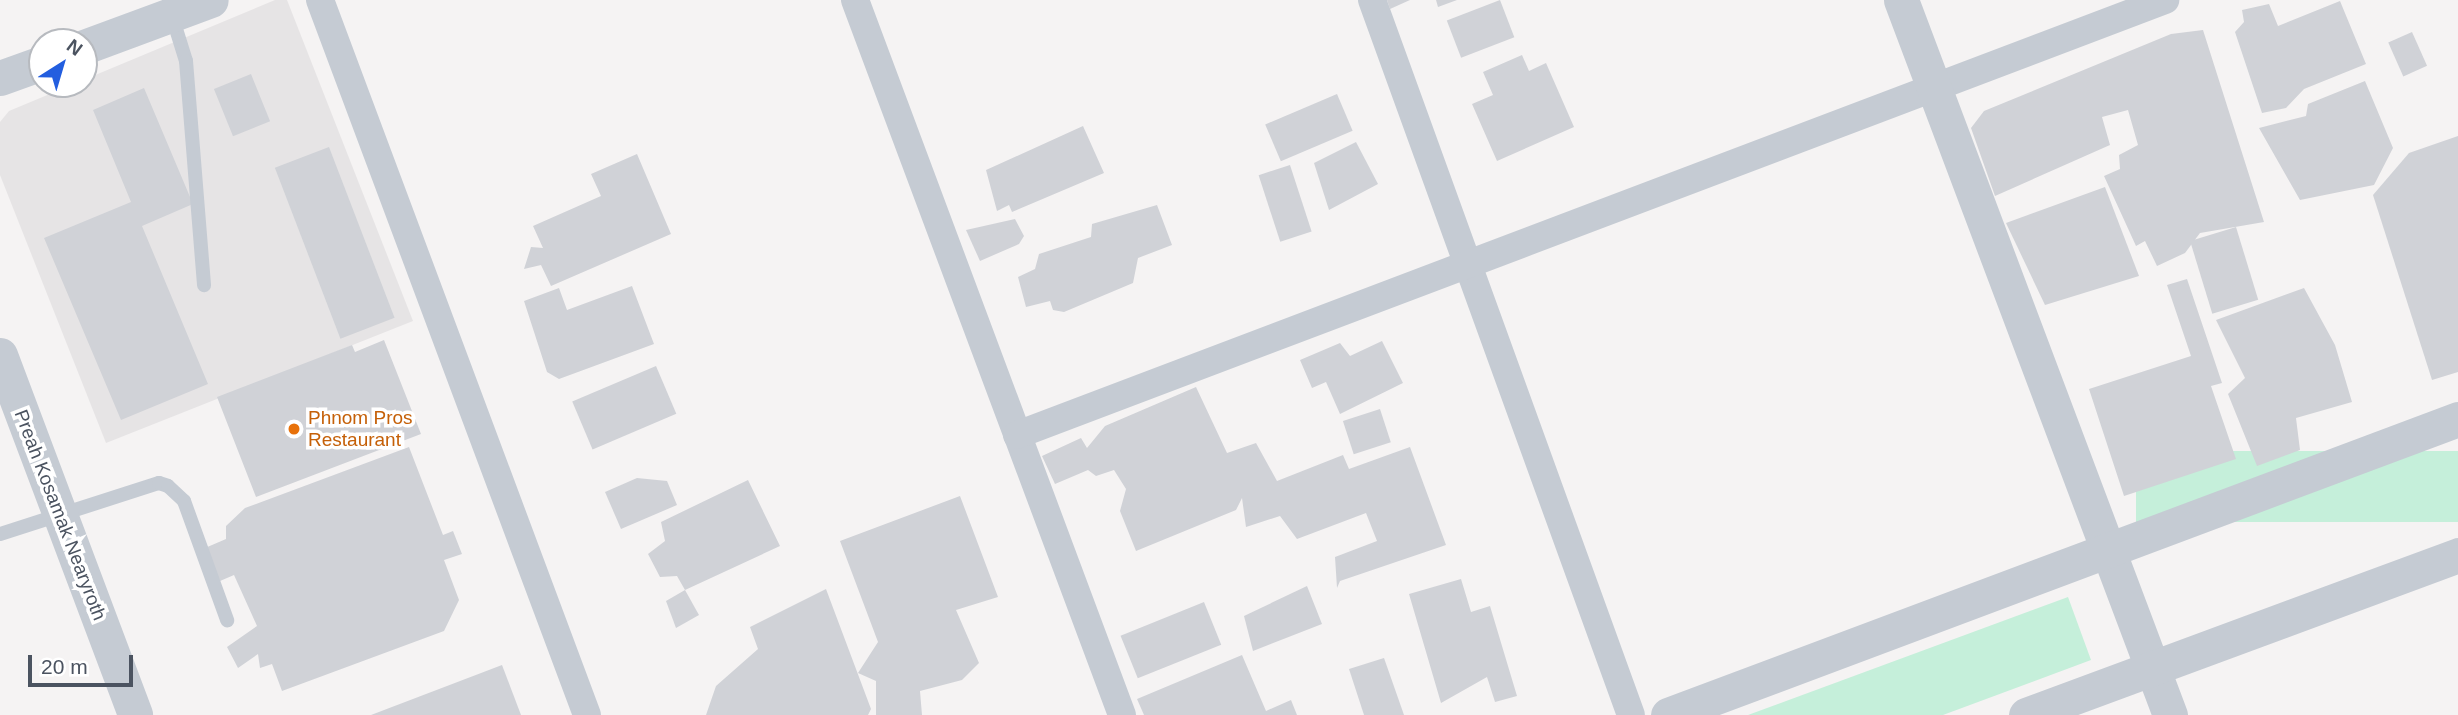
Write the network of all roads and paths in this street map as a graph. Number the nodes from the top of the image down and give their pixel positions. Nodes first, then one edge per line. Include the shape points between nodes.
1 (211, 0) edge
2 (320, 0) edge
3 (855, 0) edge
4 (1372, 0) edge
5 (1901, 0) edge
6 (2165, 0) edge
7 (171, 15) junction
8 (98, 42) edge
9 (28, 67) edge
10 (0, 78) edge
11 (1934, 88) junction
12 (1468, 264) junction
13 (204, 285) dead end
14 (0, 355) edge
15 (2458, 419) edge
16 (1017, 435) junction
17 (60, 515) junction
18 (0, 534) edge
19 (2108, 551) junction
20 (2458, 555) edge
21 (227, 620) dead end
22 (2152, 668) junction
23 (135, 715) edge
24 (587, 715) edge
25 (1122, 715) edge
26 (1631, 715) edge
27 (1668, 715) edge
28 (2026, 715) edge
29 (2170, 715) edge

1 - 7 street
2 - 24 street
3 - 16 street
4 - 12 street
5 - 11 street
6 - 11 street
7 - 8 street
7 - 13 lane via 186,61
9 - 10 street
11 - 12 street
11 - 19 street
12 - 16 street
12 - 26 street
14 - 17 street, Preah Kosamak Nearyroth
15 - 19 street
16 - 25 street
17 - 18 lane
17 - 21 lane via 159,483 168,486 184,501
17 - 23 street, Preah Kosamak Nearyroth
19 - 22 street
19 - 27 street
20 - 22 street
22 - 28 street
22 - 29 street

